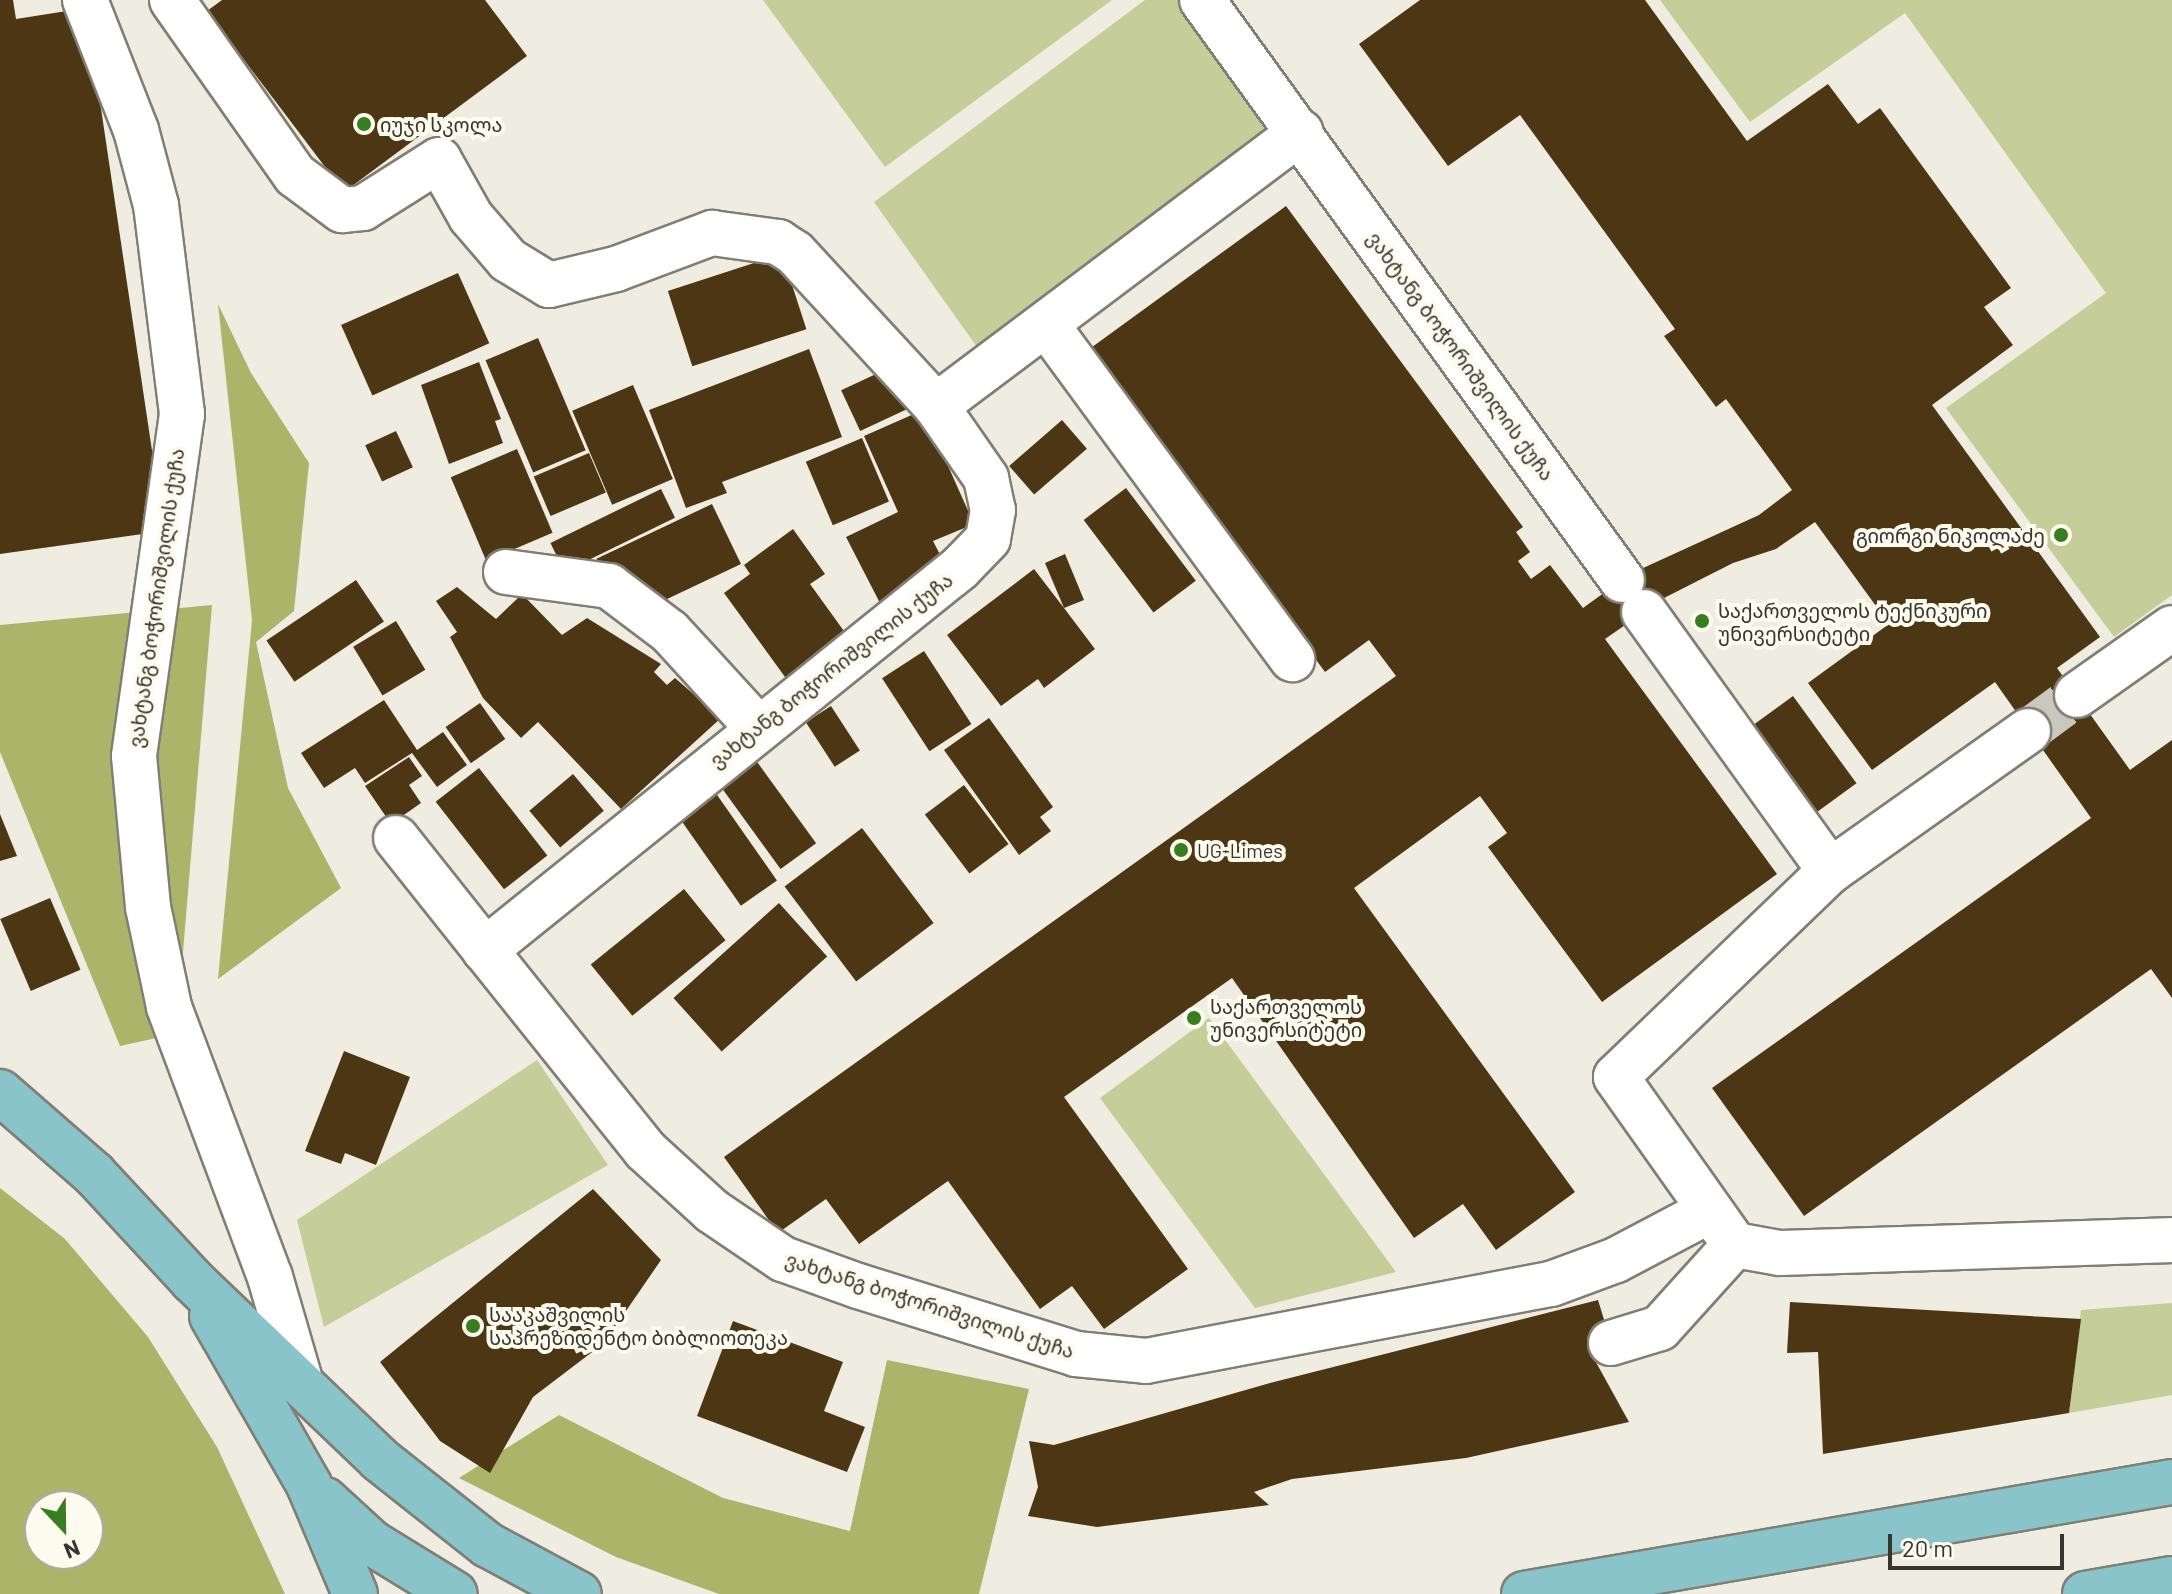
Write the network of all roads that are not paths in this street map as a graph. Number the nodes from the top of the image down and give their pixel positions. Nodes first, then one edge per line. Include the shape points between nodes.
1 (85, 0) edge
2 (172, 0) edge
3 (1202, 0) edge
4 (1301, 132) junction
5 (1046, 324) junction
6 (936, 406) junction
7 (506, 572) dead end
8 (2172, 628) edge
9 (1292, 659) dead end
10 (2077, 695) tunnel mouth
11 (758, 728) junction
12 (2028, 731) tunnel mouth
13 (396, 838) dead end
14 (1830, 871) junction
15 (485, 950) junction
16 (0, 1092) edge
17 (1709, 1211) junction
18 (2172, 1240) edge
19 (1735, 1245) junction
20 (192, 1280) junction
21 (1611, 1343) dead end
22 (299, 1377) junction
23 (2172, 1482) edge
24 (309, 1485) junction
25 (2172, 1579) edge
26 (355, 1594) edge
27 (455, 1594) edge
28 (579, 1594) edge
29 (1524, 1594) edge
30 (2085, 1594) edge

1 - 22 street, ვახტანგ ბოჭორიშვილის ქუჩა via 136,130 156,205 182,414 135,743 148,907 169,1007 270,1277
2 - 6 street, ვახტანგ ბოჭორიშვილის ქუჩა via 295,175 342,210 363,208 439,160 471,217 508,260 549,285 616,269 712,233 778,242 795,253
3 - 4 street, ვახტანგ ბოჭორიშვილის ქუჩა
4 - 5 street
4 - 14 street, ვახტანგ ბოჭორიშვილის ქუჩა
5 - 6 street
5 - 9 street
6 - 11 street, ვახტანგ ბოჭორიშვილის ქუჩა via 986,478 993,510 988,539 960,568
7 - 11 street via 609,586 670,632
8 - 10 street
11 - 15 street, ვახტანგ ბოჭორიშვილის ქუჩა
12 - 14 street
13 - 15 street
14 - 17 street via 1616,1077
15 - 17 street, ვახტანგ ბოჭორიშვილის ქუჩა via 645,1150 712,1211 783,1259 1076,1354 1146,1361 1551,1284 1616,1260
16 - 20 main road via 94,1174
17 - 19 street
18 - 19 street via 1780,1253
19 - 21 street via 1660,1328
20 - 22 main road
20 - 24 main road
22 - 28 main road via 379,1459 431,1503 488,1545
23 - 29 main road
24 - 26 main road
24 - 27 main road via 372,1543
25 - 30 main road

